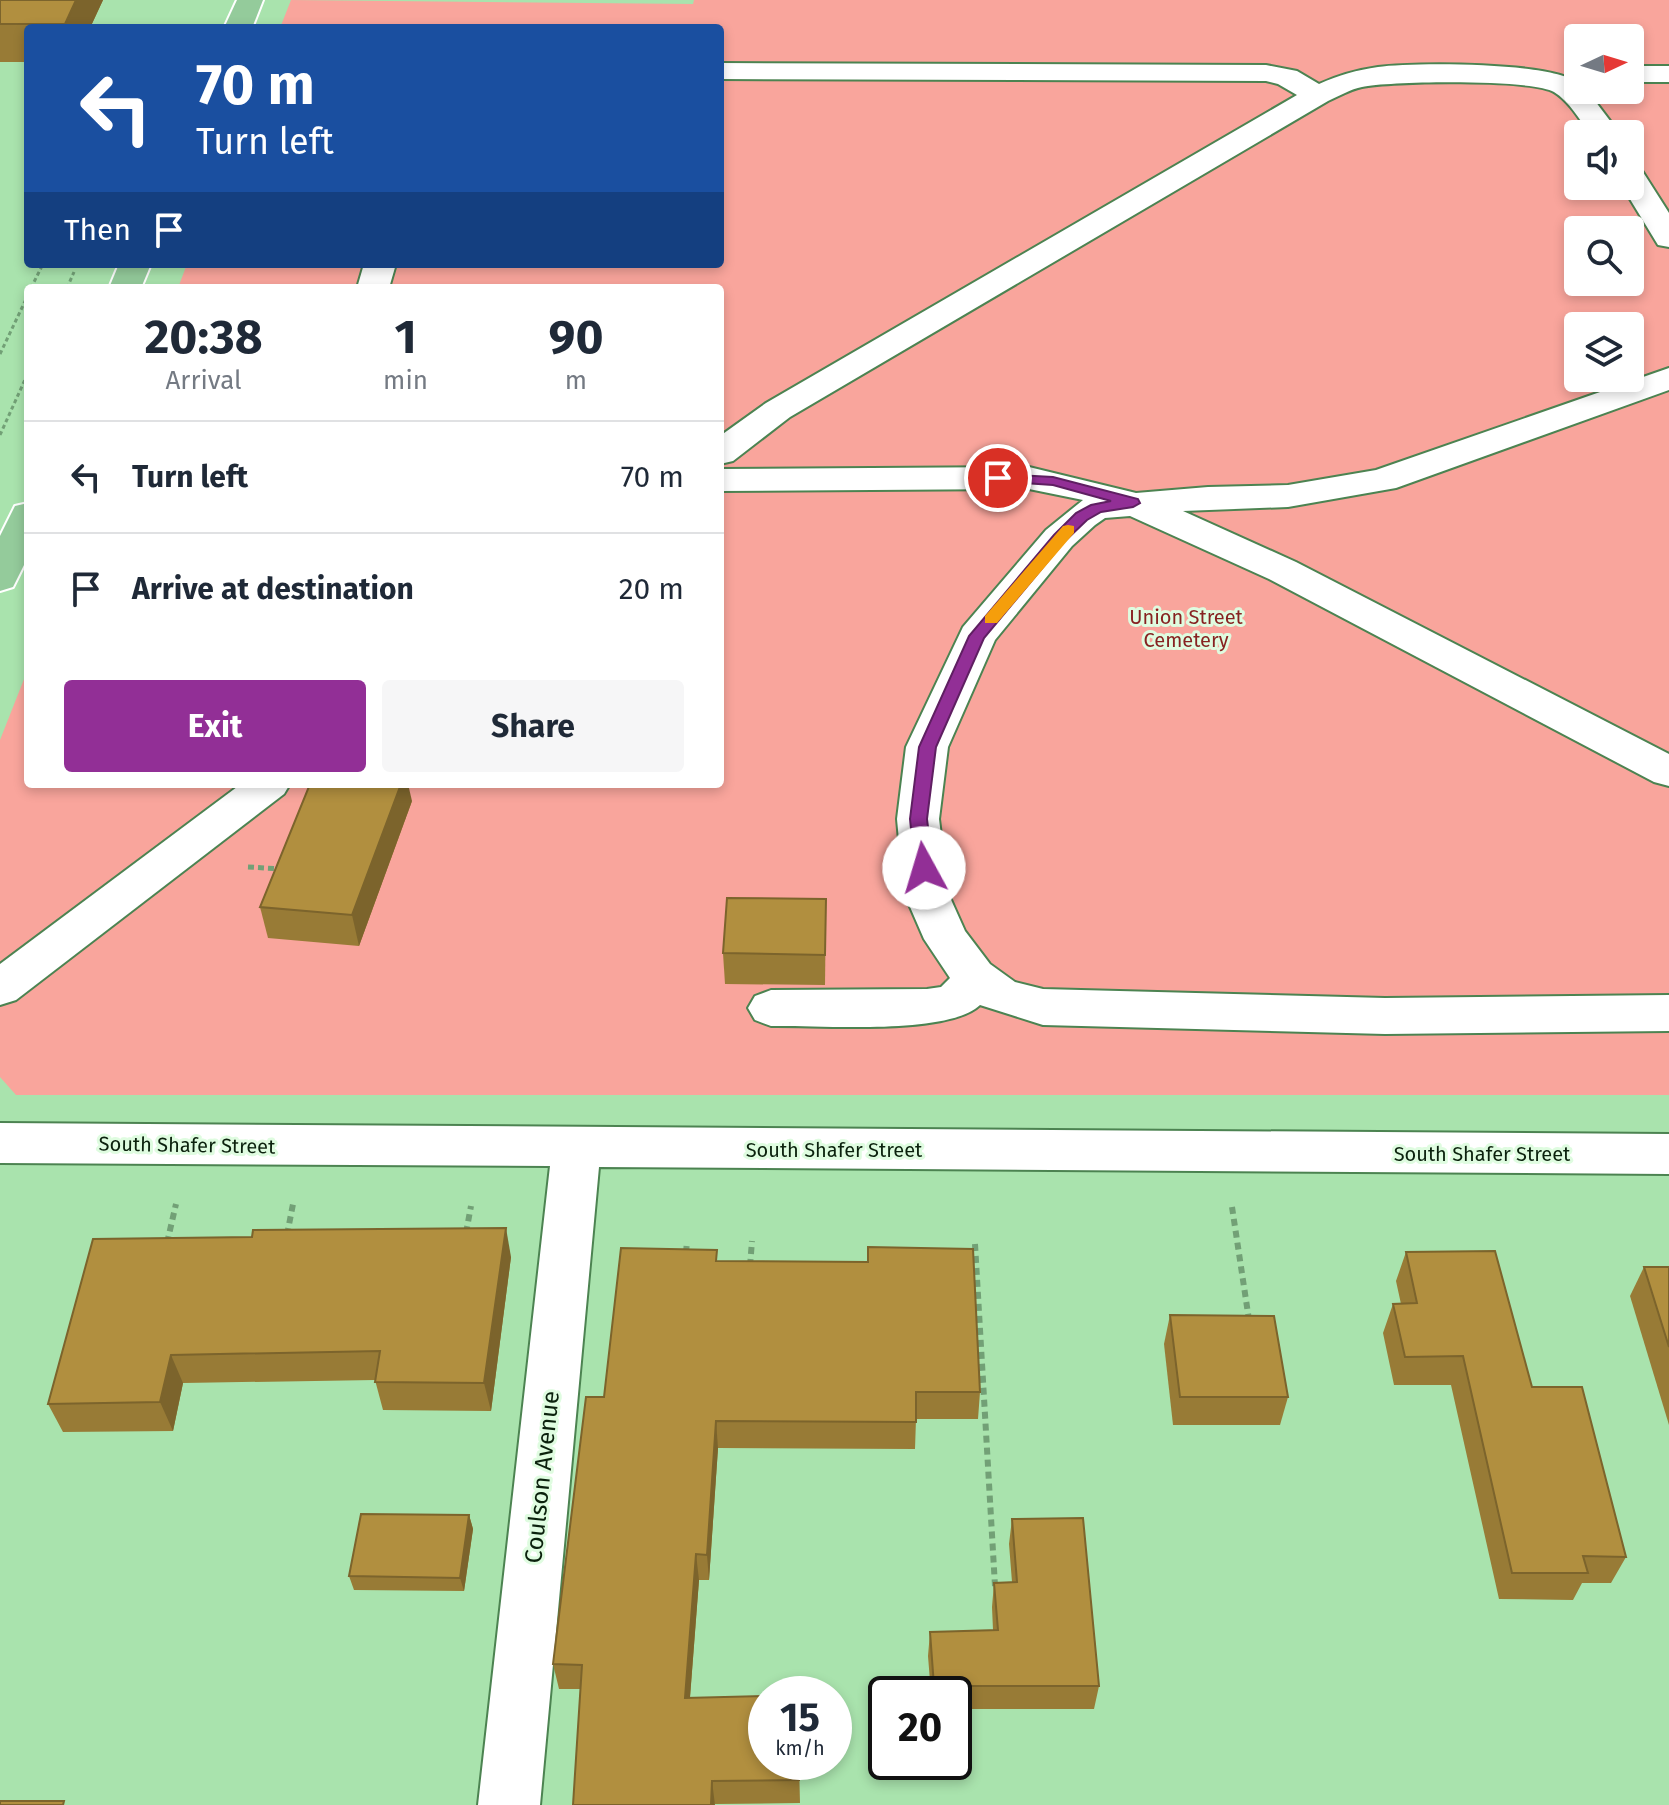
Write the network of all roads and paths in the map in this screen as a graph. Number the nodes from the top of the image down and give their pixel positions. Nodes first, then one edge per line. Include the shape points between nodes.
1 (250, 0) edge
2 (240, 24) edge
3 (724, 71) edge
4 (1266, 73) junction
5 (1644, 74) edge
6 (1669, 74) edge
7 (1382, 75) junction
8 (1564, 82) edge
9 (1318, 95) junction
10 (1644, 198) edge
11 (1669, 238) edge
12 (24, 303) edge
13 (0, 354) edge
14 (1669, 378) edge
15 (24, 382) edge
16 (0, 435) edge
17 (724, 450) edge
18 (724, 480) edge
19 (1133, 503) junction
20 (24, 523) edge
21 (0, 579) edge
22 (1669, 772) edge
23 (264, 788) edge
24 (974, 976) junction
25 (0, 988) edge
26 (771, 1008) dead end
27 (1669, 1013) edge
28 (0, 1143) edge
29 (576, 1149) junction
30 (1669, 1154) edge
31 (176, 1204) dead end
32 (293, 1204) dead end
33 (471, 1206) dead end
34 (1235, 1224) dead end
35 (687, 1241) dead end
36 (752, 1241) dead end
37 (464, 1244) edge
38 (975, 1244) dead end
39 (284, 1246) edge
40 (164, 1255) edge
41 (685, 1266) edge
42 (750, 1280) edge
43 (1251, 1330) edge
44 (995, 1592) edge
45 (509, 1805) edge

1 - 2 main road
3 - 4 street
4 - 7 street
4 - 9 street via 1287,77
5 - 6 street
7 - 8 street via 1473,74
7 - 9 street via 1352,80
9 - 17 street via 778,410
10 - 11 street
12 - 13 path
14 - 19 street via 1383,480 1288,496
15 - 16 path
18 - 19 street via 1029,478
19 - 22 street via 1294,577
19 - 24 street via 1088,512 1059,538 977,636 927,747 918,819 926,893 946,939
20 - 21 main road
23 - 25 street
24 - 26 street via 954,1002 927,1007
24 - 27 street via 1000,995 1043,1007 1385,1016
28 - 29 street, South Shafer Street
29 - 30 street, South Shafer Street
29 - 45 street, Coulson Avenue
31 - 40 path
32 - 39 path
33 - 37 path
34 - 43 path
35 - 41 path
36 - 42 path
38 - 44 path

